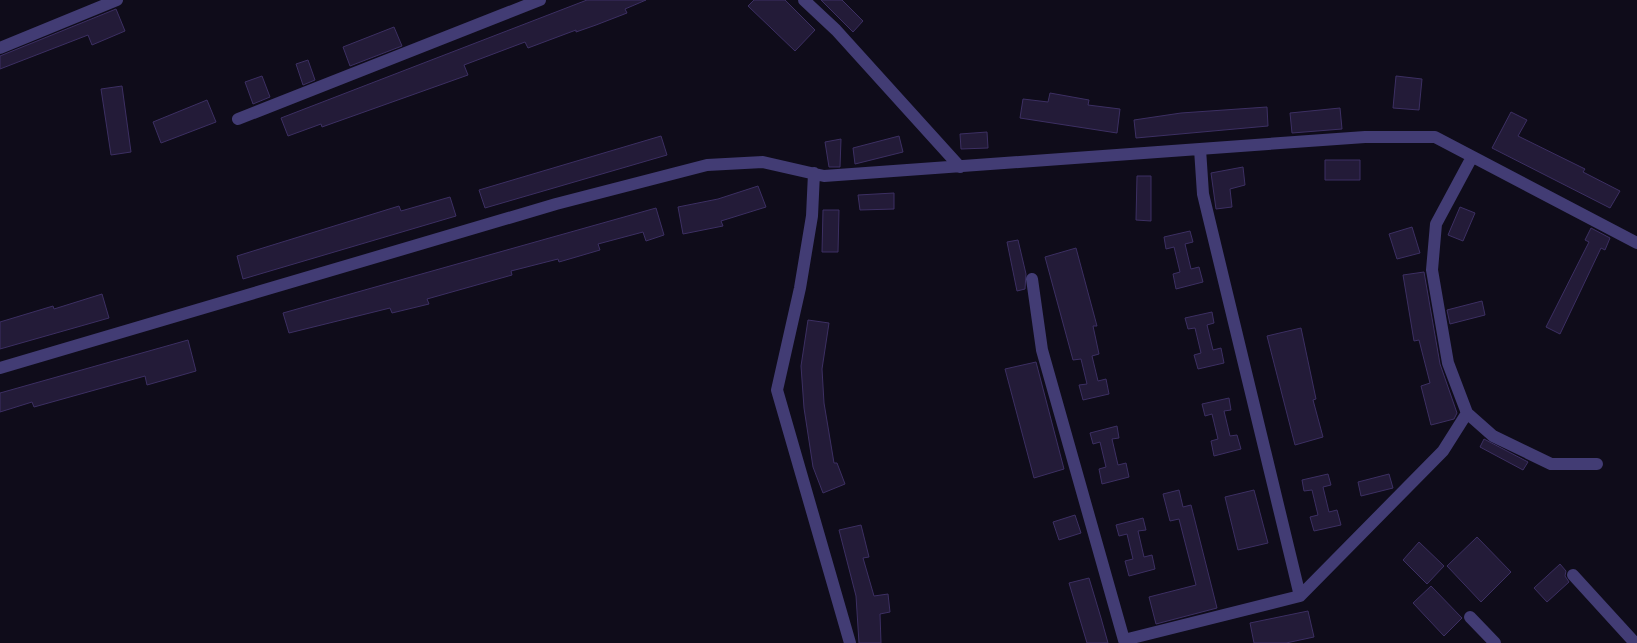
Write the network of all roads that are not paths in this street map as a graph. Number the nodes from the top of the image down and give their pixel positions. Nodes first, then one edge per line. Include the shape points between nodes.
1 (117, 0) edge
2 (540, 0) edge
3 (804, 0) edge
4 (0, 48) edge
5 (238, 119) dead end
6 (1200, 149) junction
7 (1472, 157) junction
8 (960, 167) junction
9 (814, 174) junction
10 (1637, 243) edge
11 (1032, 279) dead end
12 (0, 368) edge
13 (1467, 413) junction
14 (1597, 464) dead end
15 (1573, 575) dead end
16 (1300, 596) junction
17 (1470, 617) dead end
18 (850, 643) edge
19 (1495, 643) edge
20 (1635, 643) edge

1 - 4 street
2 - 5 street
3 - 8 street via 836,30
6 - 7 street via 1365,137 1435,137
6 - 8 street
6 - 16 street via 1203,194
7 - 10 street
7 - 13 street via 1436,224 1432,270 1448,363
8 - 9 street
9 - 12 street via 763,162 706,165 556,204
9 - 18 street via 812,216 800,288 777,390
11 - 16 street via 1042,350 1124,640
13 - 14 street via 1493,436 1550,464
13 - 16 street via 1443,450
15 - 20 street
17 - 19 street

